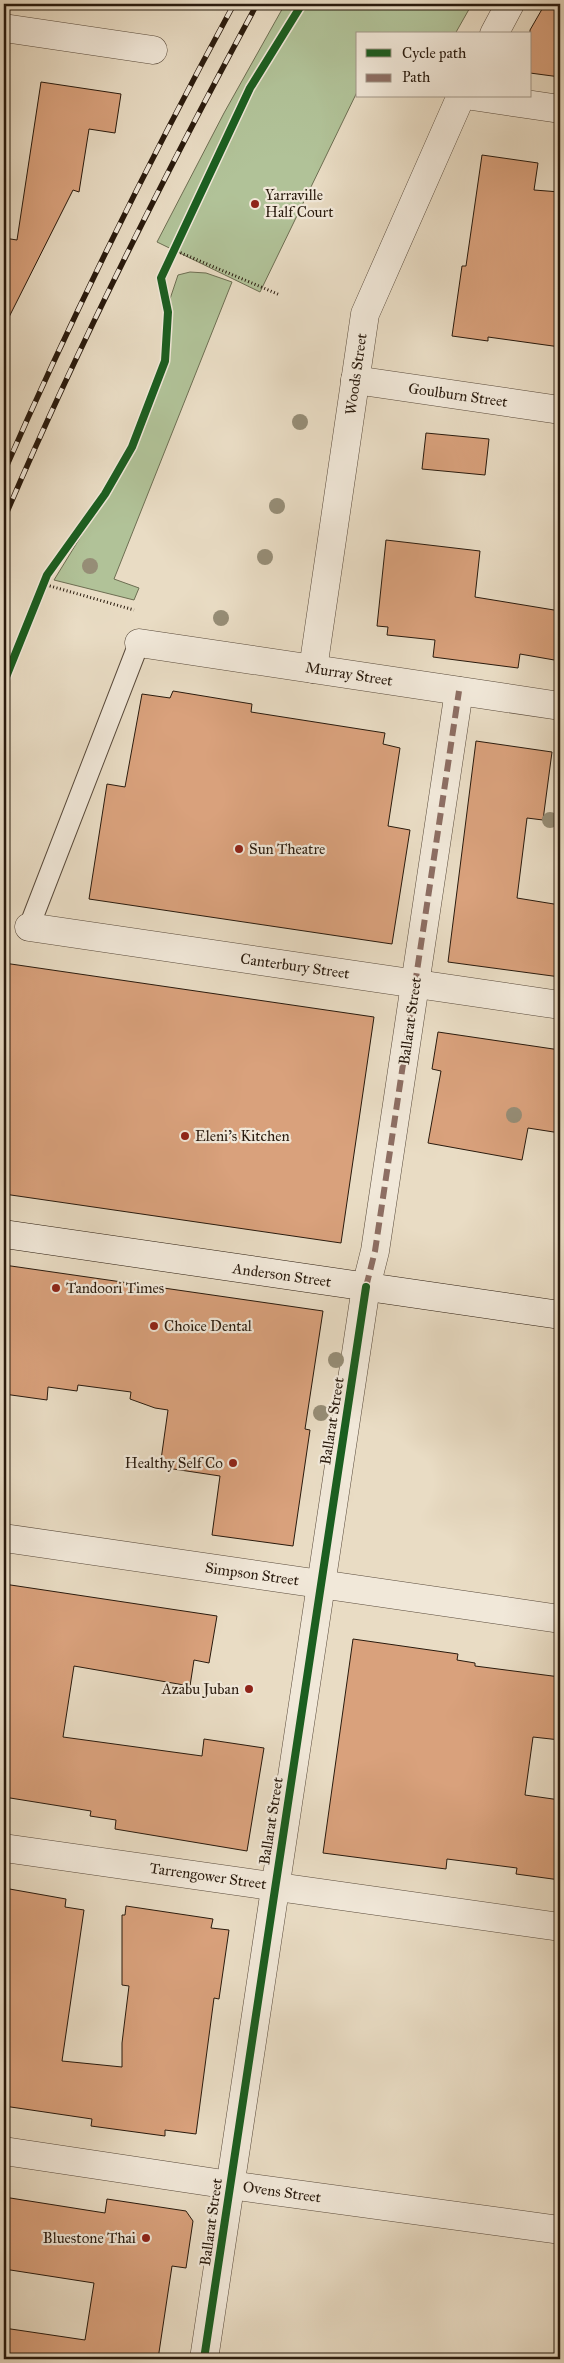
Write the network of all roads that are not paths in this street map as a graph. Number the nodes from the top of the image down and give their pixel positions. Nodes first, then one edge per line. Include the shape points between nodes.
1 (510, 4) edge
2 (4, 28) edge
3 (495, 32) edge
4 (154, 50) dead end
5 (459, 98) edge
6 (486, 98) edge
7 (560, 109) edge
8 (355, 380) junction
9 (560, 410) edge
10 (138, 643) joint
11 (313, 669) junction
12 (459, 690) junction
13 (560, 706) edge
14 (29, 927) joint
15 (415, 983) junction
16 (560, 1005) edge
17 (4, 1234) edge
18 (366, 1287) junction
19 (560, 1315) edge
20 (4, 1538) edge
21 (321, 1584) junction
22 (560, 1619) edge
23 (4, 1848) edge
24 (275, 1886) junction
25 (560, 1927) edge
26 (4, 2151) edge
27 (230, 2185) junction
28 (560, 2230) edge
29 (204, 2359) edge

1 - 3 street
2 - 4 street
5 - 8 street, Woods Street via 364,314
6 - 7 street
8 - 9 street, Goulburn Street
8 - 11 street, Woods Street
10 - 11 street, Murray Street
10 - 14 lane
11 - 12 street, Murray Street
12 - 13 street, Murray Street
12 - 15 street, Ballarat Street
14 - 15 street, Canterbury Street
15 - 16 street, Canterbury Street
15 - 18 street, Ballarat Street via 375,1251
17 - 18 street, Anderson Street
18 - 19 street, Anderson Street
18 - 21 street, Ballarat Street
20 - 21 street, Simpson Street
21 - 22 street, Simpson Street
21 - 24 street, Ballarat Street
23 - 24 street, Tarrengower Street
24 - 25 street, Tarrengower Street
24 - 27 street, Ballarat Street
26 - 27 street, Ovens Street
27 - 28 street, Ovens Street
27 - 29 street, Ballarat Street

